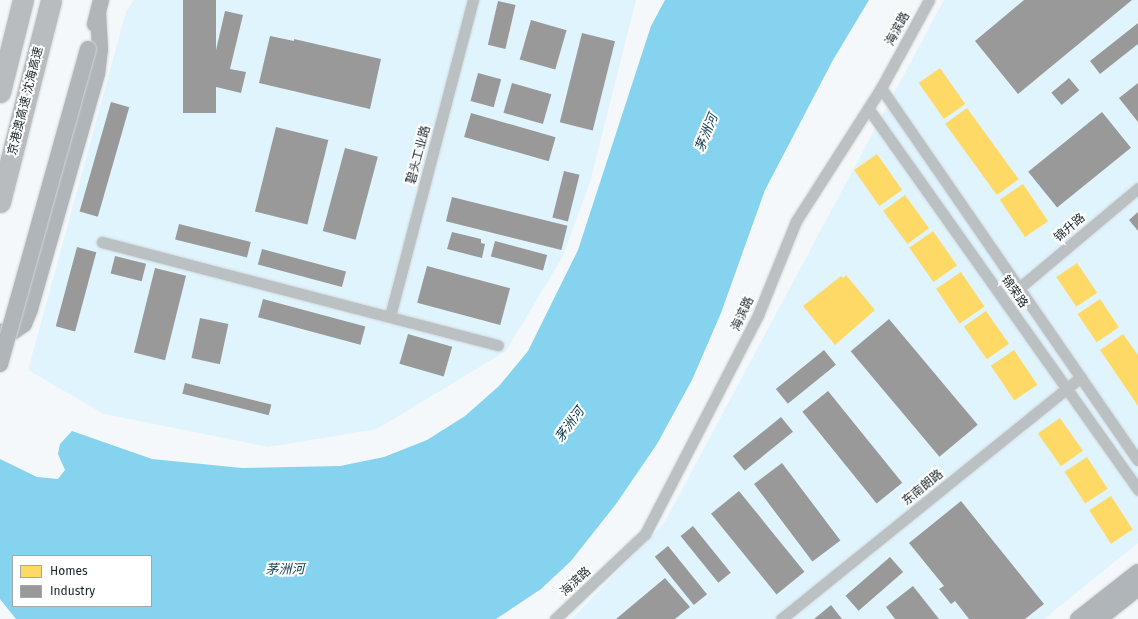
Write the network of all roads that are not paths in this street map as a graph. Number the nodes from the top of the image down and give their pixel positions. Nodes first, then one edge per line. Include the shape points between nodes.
1 (23, 0) edge
2 (51, 0) edge
3 (473, 0) edge
4 (929, 0) edge
5 (99, 7) edge
6 (881, 88) junction
7 (0, 92) edge
8 (868, 108) junction
9 (1138, 188) edge
10 (0, 202) edge
11 (102, 242) dead end
12 (1019, 288) junction
13 (390, 316) junction
14 (0, 332) edge
15 (498, 345) dead end
16 (0, 364) edge
17 (1081, 378) junction
18 (1066, 389) junction
19 (1138, 460) edge
20 (1138, 490) edge
21 (1138, 572) edge
22 (1138, 588) edge
23 (555, 619) edge
24 (781, 619) edge
25 (1078, 619) edge
26 (1099, 619) edge

1 - 7 highway
2 - 10 highway, 京港澳高速 沈海高速
3 - 13 street, 碧头工业路
4 - 6 street, 海滨路
5 - 14 main road via 100,49 97,74 30,309 24,324 14,331
5 - 16 main road, bridge
6 - 8 street, 海滨路
6 - 12 street, 锦荣路
8 - 18 street, 锦荣路
8 - 23 street, 海滨路 via 796,221 758,315 645,534
9 - 12 street, 锦升路
11 - 13 street
12 - 17 street, 锦荣路
13 - 15 street
17 - 18 street, 东南朗路
17 - 19 street, 锦荣路
18 - 20 street, 锦荣路
18 - 24 street, 东南朗路
21 - 25 main road
22 - 26 main road

